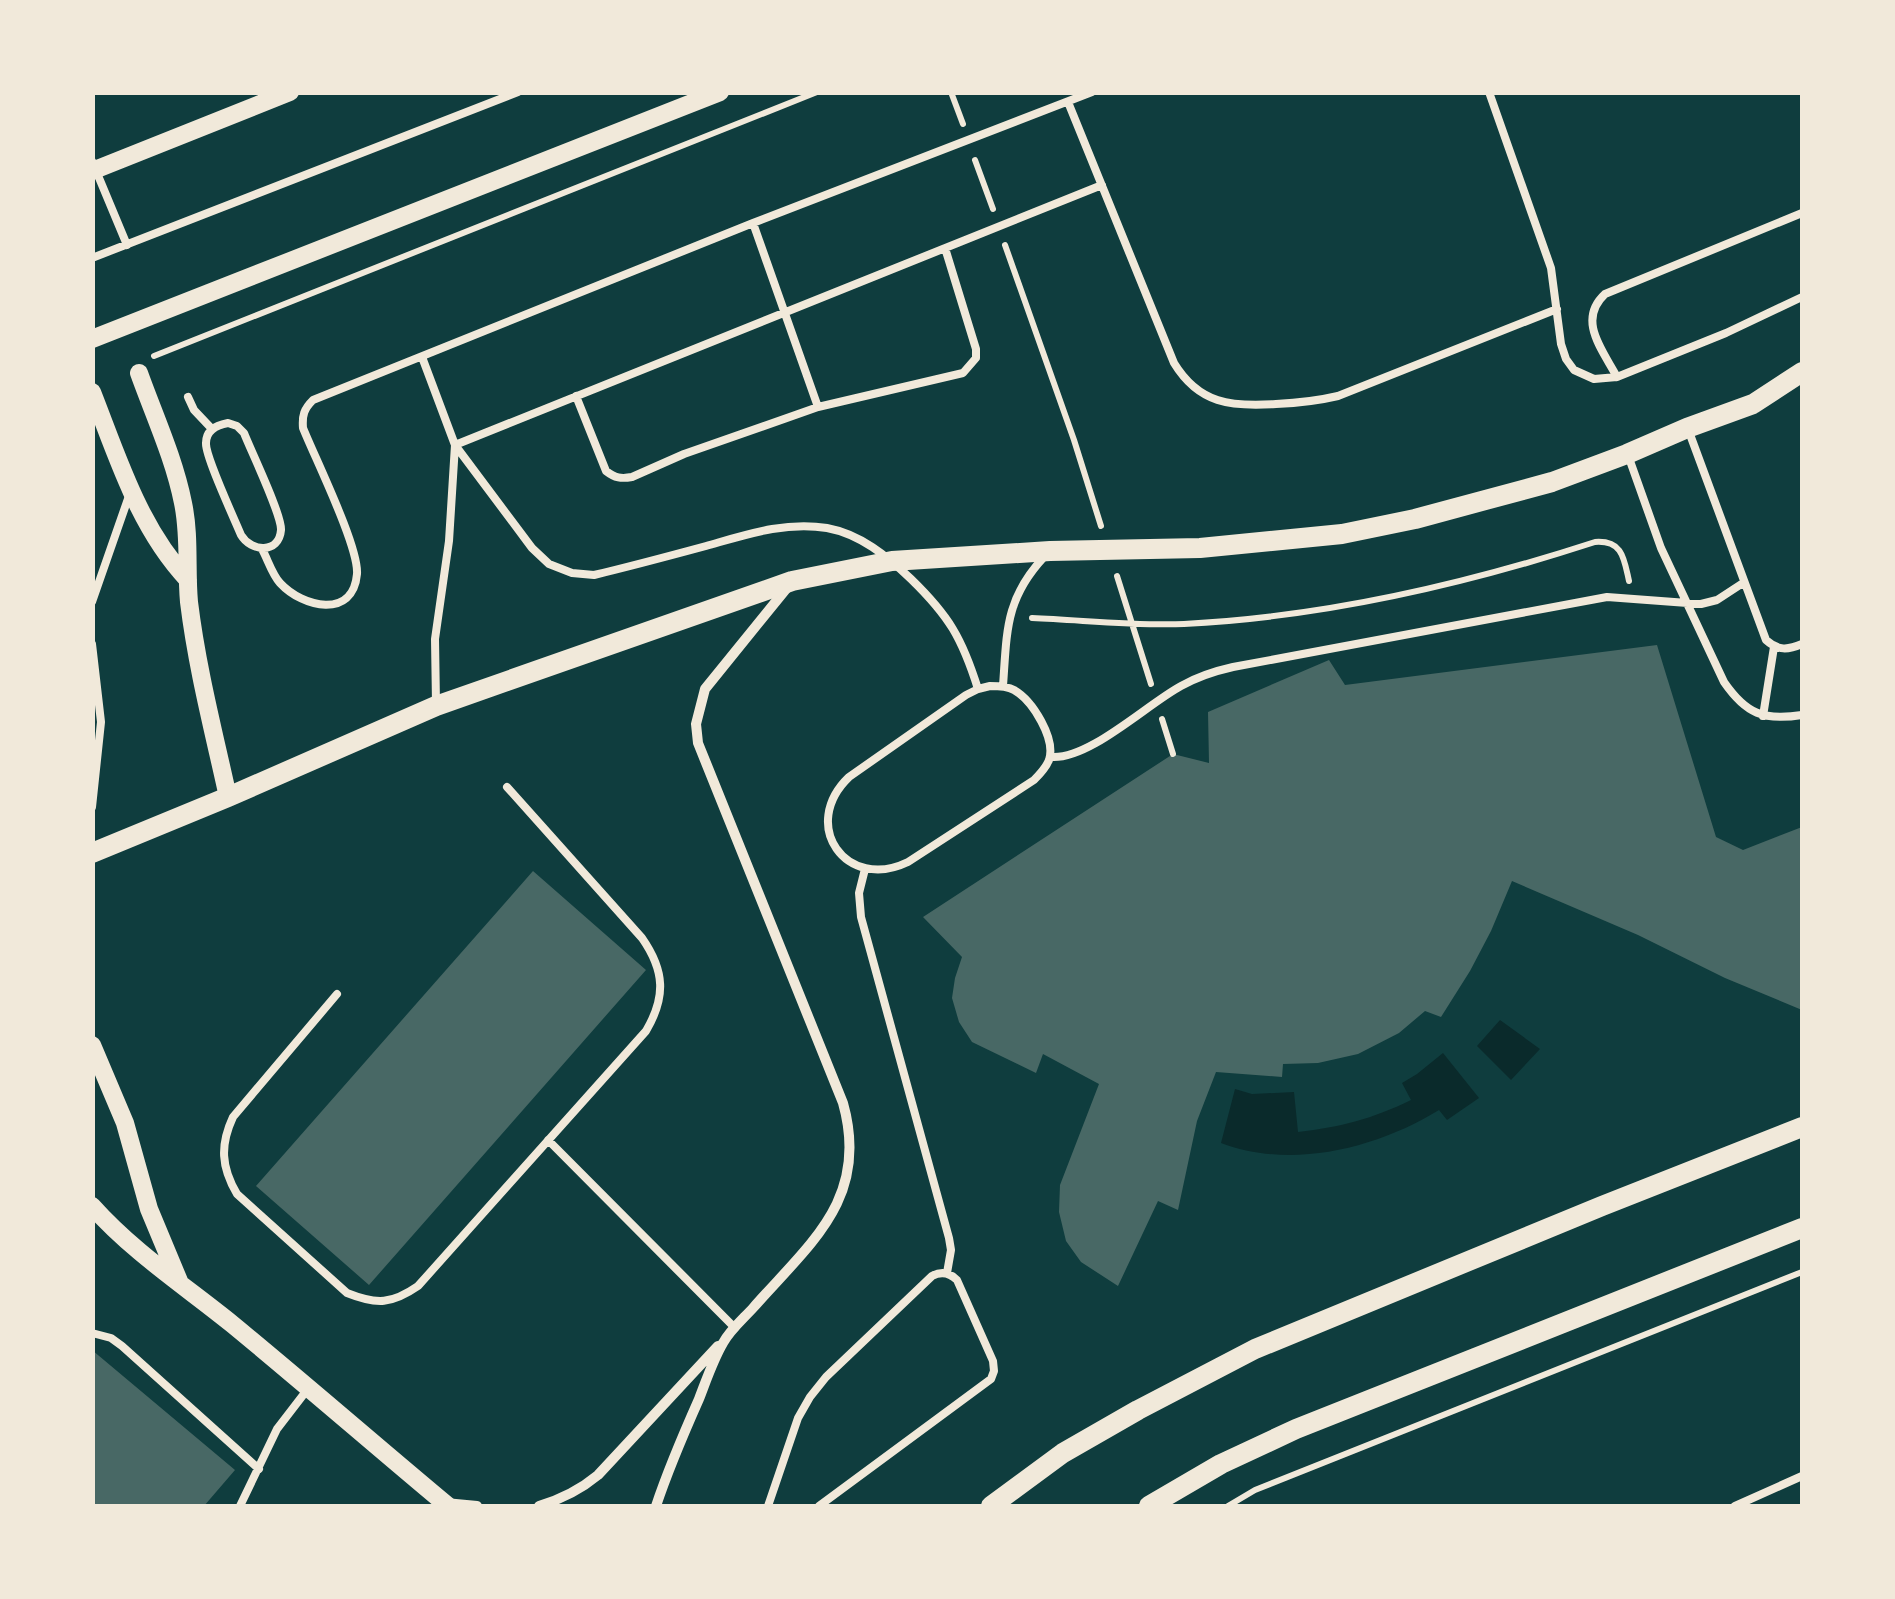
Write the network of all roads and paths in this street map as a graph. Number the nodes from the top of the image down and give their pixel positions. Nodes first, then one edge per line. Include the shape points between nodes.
1 (290, 92) edge
2 (518, 92) edge
3 (720, 92) edge
4 (818, 92) edge
5 (952, 92) edge
6 (1092, 92) edge
7 (1489, 92) edge
8 (1068, 102) junction
9 (964, 129) dead end
10 (971, 148) dead end
11 (92, 161) edge
12 (92, 171) edge
13 (1102, 186) junction
14 (1802, 213) edge
15 (997, 221) dead end
16 (753, 223) junction
17 (1003, 239) dead end
18 (126, 245) junction
19 (945, 248) junction
20 (92, 258) edge
21 (1802, 297) edge
22 (1557, 309) junction
23 (784, 313) junction
24 (92, 338) edge
25 (422, 357) junction
26 (144, 366) joint
27 (1802, 372) edge
28 (1617, 377) junction
29 (92, 392) edge
30 (188, 396) dead end
31 (576, 396) junction
32 (818, 407) junction
33 (1687, 428) junction
34 (212, 429) junction
35 (455, 444) junction
36 (1627, 454) junction
37 (131, 490) junction
38 (1103, 532) dead end
39 (262, 549) junction
40 (1050, 551) junction
41 (892, 561) junction
42 (1115, 570) dead end
43 (188, 580) junction
44 (792, 580) junction
45 (1743, 584) junction
46 (1632, 597) junction
47 (92, 602) edge
48 (1686, 604) junction
49 (1009, 618) junction
50 (92, 644) edge
51 (1802, 644) edge
52 (1774, 648) junction
53 (1003, 686) junction
54 (978, 688) junction
55 (1155, 698) dead end
56 (436, 706) junction
57 (1802, 715) edge
58 (1764, 716) junction
59 (1161, 717) dead end
60 (1173, 754) dead end
61 (1050, 757) junction
62 (506, 786) dead end
63 (228, 797) junction
64 (92, 808) edge
65 (92, 853) edge
66 (864, 869) junction
67 (338, 994) dead end
68 (92, 1045) edge
69 (1802, 1126) edge
70 (548, 1140) junction
71 (92, 1206) edge
72 (1802, 1228) edge
73 (1802, 1272) edge
74 (947, 1273) junction
75 (179, 1281) junction
76 (735, 1328) junction
77 (92, 1333) edge
78 (724, 1340) junction
79 (309, 1387) junction
80 (259, 1468) junction
81 (1802, 1476) edge
82 (1756, 1502) edge
83 (446, 1505) edge
84 (240, 1506) edge
85 (477, 1506) edge
86 (540, 1506) edge
87 (656, 1506) edge
88 (768, 1506) edge
89 (819, 1506) edge
90 (991, 1506) edge
91 (1149, 1506) edge
92 (1228, 1506) edge
93 (1735, 1506) edge

1 - 12 street
2 - 18 lane
3 - 24 street
4 - 26 path
5 - 9 path
6 - 8 lane
7 - 22 lane via 1551,268
8 - 13 lane
8 - 16 lane
10 - 15 path
11 - 18 lane
13 - 19 lane
13 - 22 lane via 1180,373 1198,391 1235,406 1338,396
14 - 28 lane via 1605,294 1590,318
16 - 23 lane
16 - 25 lane
17 - 38 path
18 - 20 lane
19 - 23 lane
19 - 32 lane via 976,349 971,366 954,376
21 - 28 lane
22 - 28 lane via 1574,370 1594,379
23 - 31 lane
23 - 32 lane
25 - 35 lane
25 - 39 lane via 313,400 302,416 353,548 357,575 346,598 312,604 280,583
26 - 43 street via 177,478
27 - 33 main road via 1753,404
29 - 37 street
30 - 34 lane
31 - 32 lane via 606,471 622,479
31 - 35 lane
33 - 36 main road
33 - 45 lane
34 - 39 lane via 207,451 241,535
34 - 39 lane via 228,423 244,433 281,526 277,541
35 - 41 lane via 532,548 572,574 594,576 795,526 830,528
35 - 56 lane via 434,638
36 - 40 main road via 1480,503 1342,534 1200,548
36 - 48 lane
37 - 43 street via 159,544
37 - 47 lane
40 - 41 main road
40 - 49 lane via 1027,575
41 - 44 main road
41 - 54 lane via 951,623
42 - 55 path
43 - 63 street
44 - 56 main road
44 - 76 street via 705,689 696,724 843,1104 851,1150 827,1224
45 - 48 lane via 1717,600
45 - 52 lane
46 - 48 lane
46 - 49 path via 1623,556 1604,541 1414,592 1251,620 1123,625
46 - 61 lane via 1607,596 1215,671 1081,752
48 - 58 lane via 1724,682 1736,699
49 - 53 lane
50 - 64 lane via 101,722
51 - 52 lane
52 - 58 lane
53 - 54 lane
53 - 61 lane via 1022,697 1044,725
54 - 66 lane via 837,788 829,804 830,836 837,851
56 - 63 main road
57 - 58 lane
59 - 60 path
61 - 66 lane via 1034,780 908,862
62 - 70 lane via 642,938 660,974 661,994 646,1031
63 - 65 main road
66 - 74 lane via 861,918 949,1238
67 - 70 lane via 233,1116 223,1148 237,1194 348,1293 384,1302 418,1286
68 - 75 street
69 - 90 main road via 1255,1349 1063,1453
70 - 76 lane
71 - 75 street
72 - 91 main road via 1296,1428
73 - 92 path
74 - 88 lane via 932,1276 818,1387 798,1418
74 - 89 lane via 957,1280 993,1362 991,1379
75 - 79 street
76 - 78 street
77 - 80 lane via 122,1346
78 - 86 street via 598,1475
78 - 87 street
79 - 80 lane via 276,1429
79 - 83 street
80 - 84 lane
81 - 82 lane
82 - 93 lane
83 - 85 street

